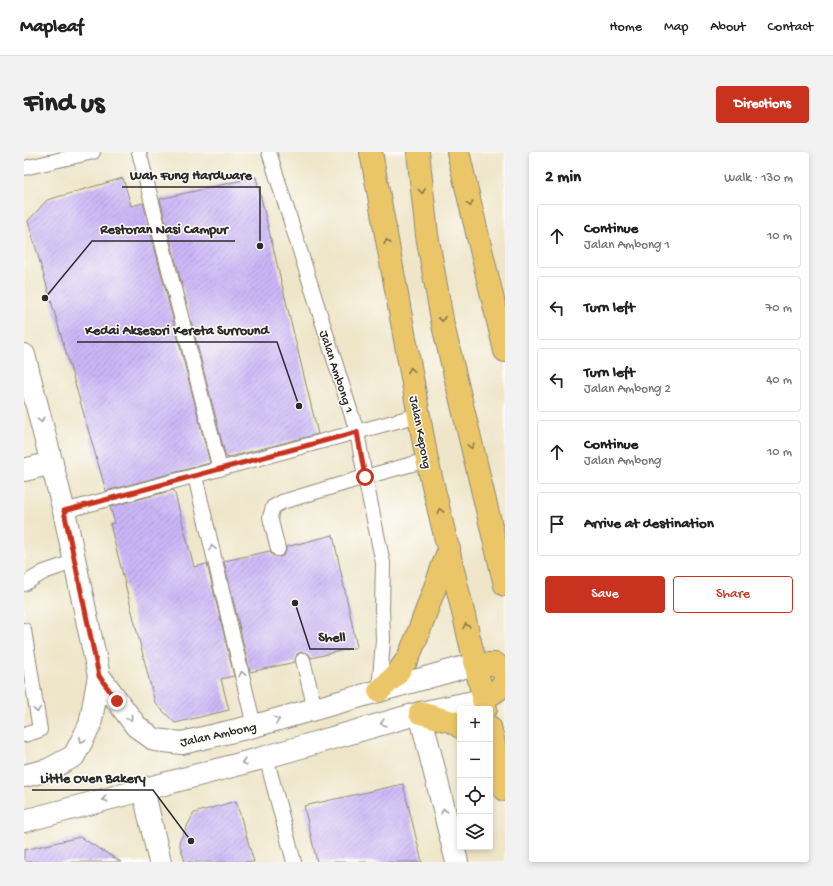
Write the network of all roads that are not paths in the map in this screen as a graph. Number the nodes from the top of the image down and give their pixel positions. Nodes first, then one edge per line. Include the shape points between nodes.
1 (93, 152) edge
2 (139, 152) edge
3 (269, 152) edge
4 (371, 152) edge
5 (418, 152) edge
6 (458, 152) edge
7 (24, 168) edge
8 (504, 347) edge
9 (24, 356) edge
10 (419, 415) junction
11 (357, 432) junction
12 (428, 460) junction
13 (52, 462) junction
14 (220, 469) junction
15 (24, 470) edge
16 (195, 476) junction
17 (365, 477) junction
18 (64, 511) junction
19 (278, 549) dead end
20 (449, 549) junction
21 (76, 561) junction
22 (24, 584) edge
23 (505, 585) edge
24 (24, 630) edge
25 (303, 660) dead end
26 (475, 664) junction
27 (505, 670) edge
28 (99, 676) junction
29 (505, 680) edge
30 (379, 691) junction
31 (485, 705) edge
32 (315, 709) junction
33 (420, 713) junction
34 (457, 725) edge
35 (254, 726) junction
36 (24, 735) edge
37 (493, 740) edge
38 (266, 757) junction
39 (493, 772) edge
40 (24, 776) edge
41 (142, 789) junction
42 (505, 790) edge
43 (505, 795) edge
44 (24, 821) edge
45 (160, 862) edge
46 (294, 862) edge
47 (457, 862) edge

1 - 7 lane
2 - 14 lane
3 - 11 lane, Jalan Ambong 1
10 -> 4 main road, Jalan Kepong
5 -> 23 main road via 427,235 443,325
6 -> 8 main road
9 -> 13 street
10 - 11 lane
10 - 12 main road, Jalan Kepong
11 - 14 lane
11 - 17 lane, Jalan Ambong 1
12 - 17 lane
20 -> 12 main road, Jalan Kepong
13 - 15 street
13 - 18 street
14 - 16 lane
16 - 18 lane
35 -> 16 lane
17 - 19 lane via 273,507 270,517
17 - 30 lane, Jalan Ambong 1 via 383,563 383,640
18 - 21 street
26 -> 20 main road, Jalan Kepong
20 - 30 main road via 408,658 396,675
21 - 22 lane via 44,572
21 - 28 street
24 -> 36 lane via 40,730
25 - 32 lane
26 - 27 main road via 495,664
26 - 30 street, Jalan Ambong
26 - 31 main road, Jalan Kepong
28 -> 35 street, Jalan Ambong via 136,726 155,740 182,743
28 -> 40 street via 90,725 74,756 48,770
29 - 31 main road
30 - 32 street, Jalan Ambong
31 - 33 street
35 -> 32 street, Jalan Ambong
33 - 34 main road
33 -> 38 street
47 -> 33 street
37 - 42 main road
38 -> 41 street
38 - 46 lane
39 - 43 main road
41 -> 44 street
41 - 45 street

